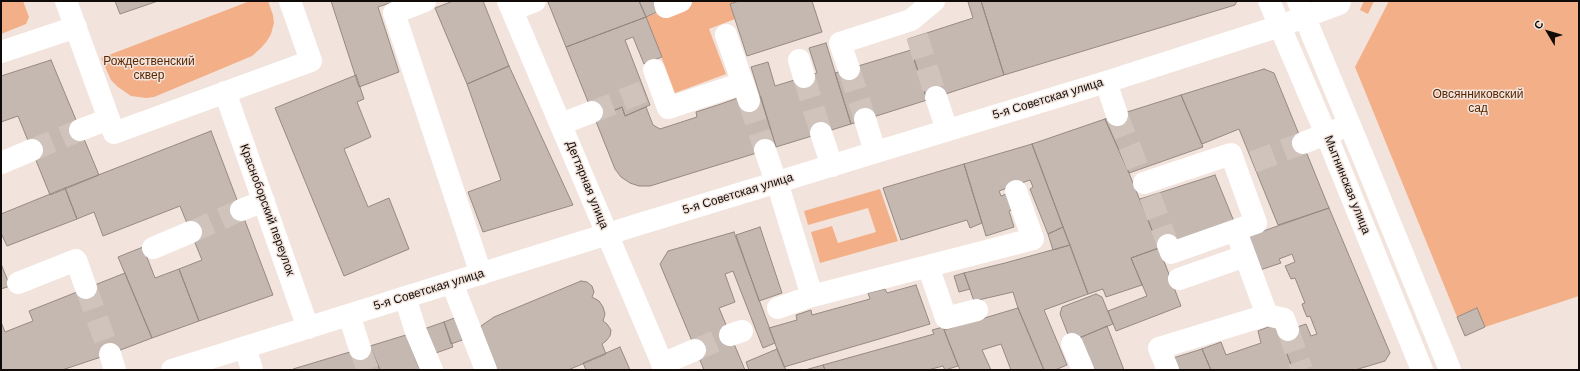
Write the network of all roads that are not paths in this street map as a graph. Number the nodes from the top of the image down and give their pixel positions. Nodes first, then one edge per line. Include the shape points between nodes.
1 (66, 1) edge
2 (290, 1) edge
3 (425, 1) edge
4 (534, 1) edge
5 (934, 1) edge
6 (1269, 1) edge
7 (1340, 1) edge
8 (510, 5) edge
9 (1301, 9) edge
10 (1280, 26) junction
11 (76, 28) junction
12 (726, 35) dead end
13 (1, 52) edge
14 (849, 69) tunnel mouth
15 (653, 82) dead end
16 (1106, 82) junction
17 (225, 92) junction
18 (936, 97) tunnel mouth
19 (592, 112) tunnel mouth
20 (1117, 116) tunnel mouth
21 (109, 119) junction
22 (864, 119) tunnel mouth
23 (561, 124) junction
24 (1350, 124) junction
25 (80, 130) tunnel mouth
26 (947, 130) junction
27 (821, 133) tunnel mouth
28 (1326, 134) junction
29 (1303, 143) tunnel mouth
30 (32, 150) tunnel mouth
31 (765, 150) tunnel mouth
32 (875, 152) junction
33 (1, 163) edge
34 (832, 166) junction
35 (776, 182) junction
36 (1144, 183) dead end
37 (1016, 191) dead end
38 (264, 201) junction
39 (241, 210) tunnel mouth
40 (1236, 231) junction
41 (191, 232) tunnel mouth
42 (607, 235) junction
43 (1168, 245) dead end
44 (153, 248) dead end
45 (1246, 256) junction
46 (928, 266) junction
47 (481, 274) junction
48 (1179, 279) dead end
49 (18, 283) dead end
50 (452, 283) junction
51 (86, 288) tunnel mouth
52 (812, 296) junction
53 (405, 297) junction
54 (778, 308) dead end
55 (977, 310) dead end
56 (348, 315) junction
57 (1267, 315) junction
58 (308, 328) junction
59 (1288, 330) tunnel mouth
60 (1072, 344) dead end
61 (245, 347) junction
62 (360, 349) tunnel mouth
63 (695, 350) tunnel mouth
64 (664, 367) edge
65 (172, 370) edge
66 (252, 370) edge
67 (432, 370) edge
68 (486, 370) edge
69 (1082, 370) edge
70 (1168, 370) edge
71 (1422, 370) edge
72 (1450, 370) edge

1 - 11 street
2 - 17 street via 312,61
3 - 47 street via 394,13
4 - 8 street
5 - 14 street via 914,28 840,43
6 - 10 street, Мытнинская улица
7 - 9 street, 5-я Советская улица via 1339,4
8 - 23 street, Дегтярная улица
9 - 10 street, 5-я Советская улица
9 - 24 street
10 - 16 street, 5-я Советская улица
10 - 28 street, Мытнинская улица
11 - 13 street
11 - 21 street
12 - 15 street via 746,92 668,108
16 - 20 street
16 - 26 street, 5-я Советская улица
17 - 21 street via 114,133
17 - 38 street, Красноборский переулок
18 - 26 street
19 - 23 street
21 - 25 street
22 - 32 street
23 - 42 street, Дегтярная улица
24 - 28 street
24 - 72 street
26 - 32 street, 5-я Советская улица
27 - 34 street
28 - 29 street
28 - 71 street, Мытнинская улица
30 - 33 street
31 - 35 street
32 - 34 street, 5-я Советская улица
34 - 35 street, 5-я Советская улица
35 - 42 street, 5-я Советская улица
35 - 52 street
36 - 40 street via 1231,154 1244,165 1256,223
37 - 46 street via 1033,239
38 - 39 street
38 - 58 street, Красноборский переулок
40 - 43 street via 1171,253
40 - 45 street
41 - 44 street
42 - 47 street, 5-я Советская улица
42 - 64 street, Дегтярная улица
45 - 48 street
45 - 57 street
46 - 52 street via 845,297
46 - 55 street via 946,318
47 - 50 street, 5-я Советская улица
49 - 51 street via 76,260
50 - 53 street, 5-я Советская улица
50 - 68 street
52 - 54 street
53 - 56 street, 5-я Советская улица
53 - 67 street
56 - 58 street, 5-я Советская улица
56 - 62 street
57 - 59 street via 1284,319
57 - 70 street via 1160,348
58 - 61 street, 5-я Советская улица
60 - 69 street
61 - 65 street, 5-я Советская улица
61 - 66 street
63 - 64 street

